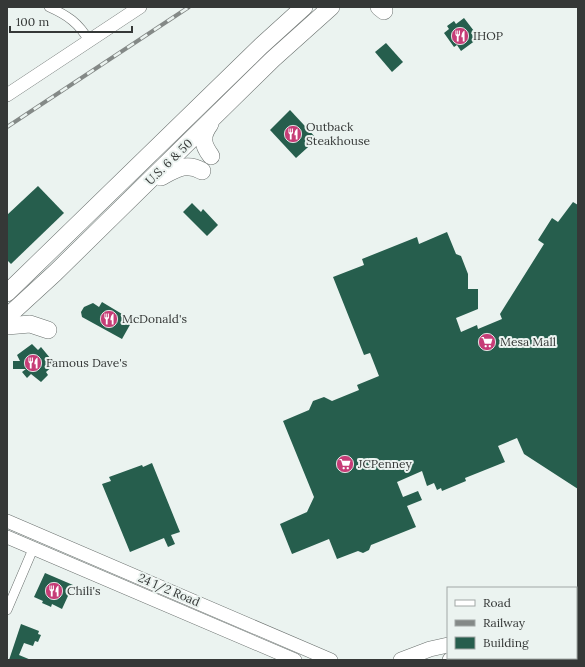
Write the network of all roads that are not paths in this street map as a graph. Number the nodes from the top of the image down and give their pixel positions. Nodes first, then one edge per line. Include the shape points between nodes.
1 (48, 7) edge
2 (140, 7) edge
3 (331, 7) edge
4 (343, 7) edge
5 (302, 8) edge
6 (89, 41) junction
7 (7, 95) edge
8 (218, 113) junction
9 (211, 156) dead end
10 (202, 171) dead end
11 (143, 187) junction
12 (7, 293) edge
13 (7, 316) edge
14 (7, 326) edge
15 (48, 330) dead end
16 (7, 521) edge
17 (7, 532) edge
18 (43, 536) junction
19 (7, 538) edge
20 (33, 549) junction
21 (93, 558) junction
22 (7, 610) edge
23 (447, 646) edge
24 (462, 659) edge
25 (295, 660) edge
26 (331, 660) edge
27 (401, 660) edge
28 (450, 660) edge

1 - 6 street via 72,18
2 - 6 main road
3 - 4 highway via 337,10
3 - 8 highway, U.S. 6 & 50
5 - 12 highway, U.S. 6 & 50
6 - 7 main road
8 - 9 highway via 203,137 203,143
8 - 11 highway, U.S. 6 & 50
10 - 11 highway via 186,165
11 - 13 highway, U.S. 6 & 50 via 30,297
14 - 15 highway via 30,324
16 - 18 main road, 24 1/2 Road
17 - 18 main road via 32,540
18 - 21 main road, 24 1/2 Road
19 - 20 main road, 24 1/2 Road
20 - 21 main road via 38,546 49,546
20 - 22 street
20 - 25 main road, 24 1/2 Road
21 - 26 main road, 24 1/2 Road
23 - 27 main road via 430,649
24 - 28 main road

